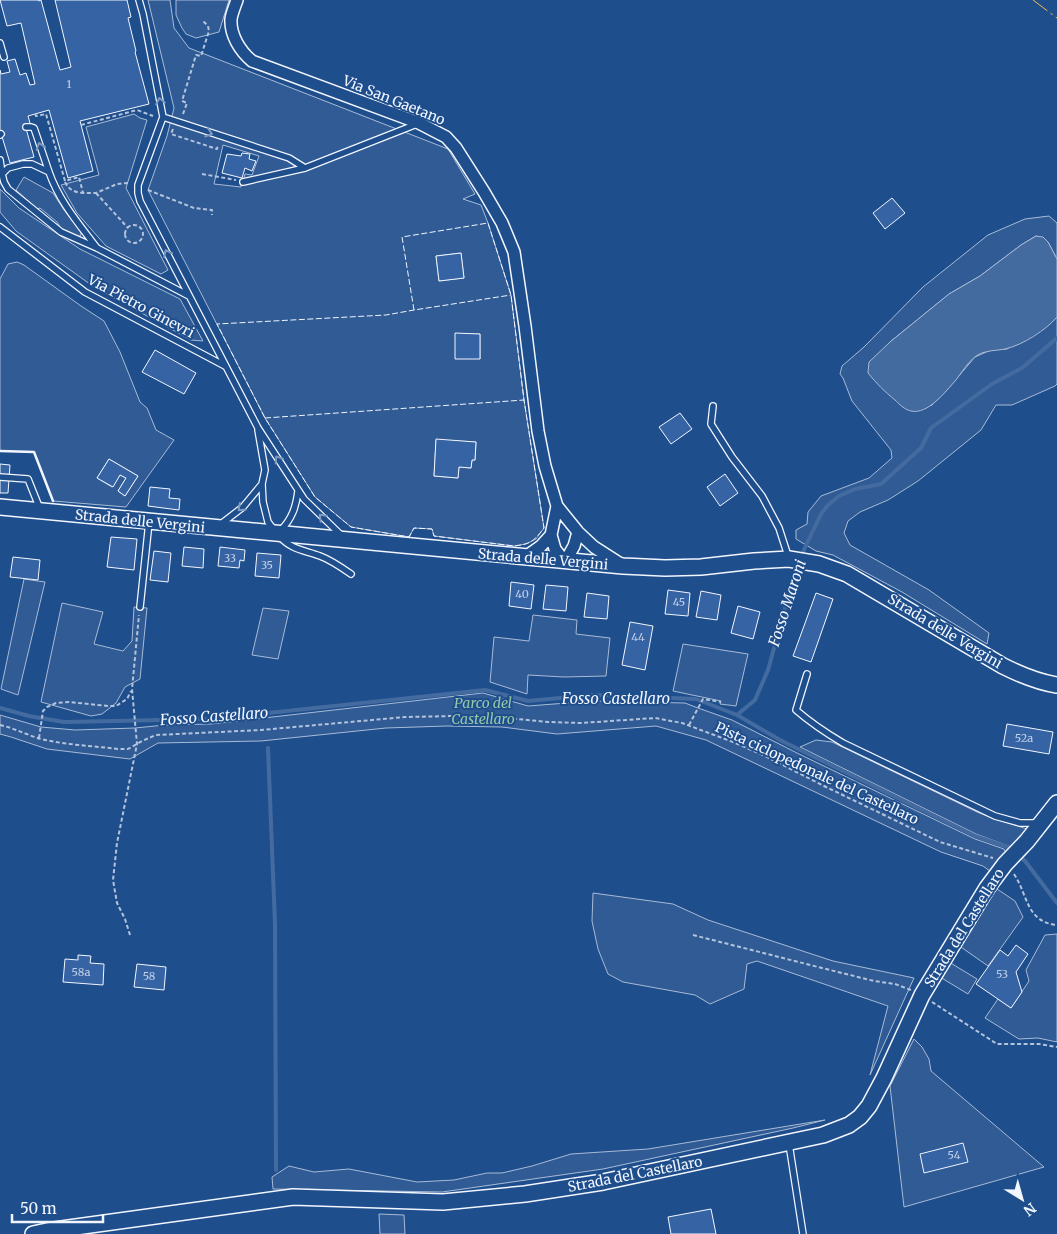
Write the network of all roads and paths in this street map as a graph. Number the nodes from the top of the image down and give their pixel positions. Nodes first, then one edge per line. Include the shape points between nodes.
1 (139, 0) edge
2 (237, 0) edge
3 (203, 21) dead end
4 (0, 43) edge
5 (4, 57) dead end
6 (35, 114) dead end
7 (182, 116) dead end
8 (162, 117) junction
9 (152, 121) dead end
10 (419, 123) junction
11 (81, 125) dead end
12 (26, 126) dead end
13 (0, 160) edge
14 (305, 168) junction
15 (49, 172) junction
16 (2, 174) junction
17 (202, 174) dead end
18 (64, 181) junction
19 (243, 182) joint
20 (52, 183) junction
21 (133, 183) dead end
22 (148, 190) dead end
23 (83, 193) junction
24 (96, 193) junction
25 (212, 215) dead end
26 (0, 227) edge
27 (128, 228) junction
28 (97, 248) junction
29 (189, 296) junction
30 (226, 366) junction
31 (713, 406) dead end
32 (258, 428) junction
33 (0, 477) edge
34 (262, 484) junction
35 (298, 491) junction
36 (557, 506) junction
37 (0, 507) edge
38 (41, 511) junction
39 (149, 522) junction
40 (216, 528) junction
41 (578, 532) junction
42 (277, 534) junction
43 (551, 535) junction
44 (347, 541) junction
45 (524, 558) junction
46 (789, 559) junction
47 (565, 562) junction
48 (623, 566) junction
49 (351, 574) dead end
50 (140, 607) joint
51 (807, 674) dead end
52 (1057, 685) edge
53 (132, 689) junction
54 (721, 702) dead end
55 (0, 725) edge
56 (689, 725) junction
57 (40, 738) junction
58 (137, 744) junction
59 (1057, 803) edge
60 (1043, 822) junction
61 (1007, 863) junction
62 (1057, 925) edge
63 (130, 935) dead end
64 (693, 935) dead end
65 (922, 995) junction
66 (1057, 1047) edge
67 (788, 1142) junction
68 (34, 1234) edge
69 (803, 1234) edge

8 -> 1 lane, Via Pietro Ginevri
2 - 10 street, Via San Gaetano via 232,26 240,47 252,61
3 - 7 path via 209,31 201,56 196,54 182,101 188,102
4 - 5 lane
6 - 18 path via 46,114
8 -> 14 lane via 289,158
29 -> 8 lane, Via Pietro Ginevri via 138,193
9 - 11 path via 154,116 137,110
10 - 14 lane
10 - 36 street, Via San Gaetano via 446,137 456,148 502,224 514,252 538,430
15 -> 12 lane via 34,128
13 - 16 lane
14 - 19 lane
15 - 16 lane via 32,164 23,164 8,168
15 - 20 lane
16 - 28 lane via 13,194 61,232
17 - 19 path
18 - 20 path
18 - 23 path via 72,191
18 - 23 path via 79,177
20 - 28 lane
21 - 24 path via 117,184
22 - 25 path via 194,208 212,210
23 - 24 path
24 - 27 path
26 - 30 lane, Via Pietro Ginevri via 85,292
27 - 27 path via 126,239 133,244 141,241 143,232 140,227
28 - 29 lane
29 - 30 lane, Via Pietro Ginevri
30 - 32 lane, Via Pietro Ginevri
31 - 46 lane via 711,424 762,496 779,528
32 - 34 lane, Via Pietro Ginevri via 265,470
35 -> 32 lane, Via Pietro Ginevri
33 - 38 lane via 28,479
34 -> 40 lane via 243,507
34 - 42 lane, Via Pietro Ginevri via 262,502 268,522
35 - 42 lane via 294,512
44 -> 35 lane, Via Pietro Ginevri
36 - 41 street, Via San Gaetano
36 - 43 street, Via San Gaetano
37 - 38 street, Strada delle Vergini
38 - 39 street, Strada delle Vergini
39 - 40 street, Strada delle Vergini
39 - 50 lane
40 - 42 street, Strada delle Vergini
41 - 47 street
41 - 48 street, Via San Gaetano
42 - 44 street, Strada delle Vergini
42 - 49 lane via 291,547 331,560
43 - 45 street
43 - 47 street
44 - 45 street, Strada delle Vergini
45 - 47 street, Strada delle Vergini
46 - 48 street, Strada delle Vergini via 701,567
46 - 52 street, Strada delle Vergini via 819,564 847,574 1003,666 1043,683
47 - 48 street, Strada delle Vergini
50 - 53 path
51 - 60 lane via 796,710 825,732 995,816 1020,823
53 - 57 path via 127,699 116,706 69,702 47,707 43,710
53 - 58 path
54 - 56 path via 703,698
55 - 57 path, Pista ciclopedonale del Castellaro
56 - 58 path, Pista ciclopedonale del Castellaro via 654,718 581,723 497,717 406,717 261,730 156,735
56 - 61 path, Pista ciclopedonale del Castellaro via 763,755 940,842
57 - 58 path, Pista ciclopedonale del Castellaro via 119,750
58 - 63 path via 113,880 117,903
59 - 60 street, Strada del Castellaro
60 - 61 street, Strada del Castellaro
61 - 62 path via 1016,876 1027,905 1039,920
61 - 65 street, Strada del Castellaro via 987,888
64 - 65 path via 895,984
65 - 66 path via 997,1044
65 - 67 street, Strada del Castellaro via 877,1092 860,1117 838,1130
67 - 68 street, Strada del Castellaro via 603,1182 525,1194 443,1202 293,1197
67 - 69 lane

